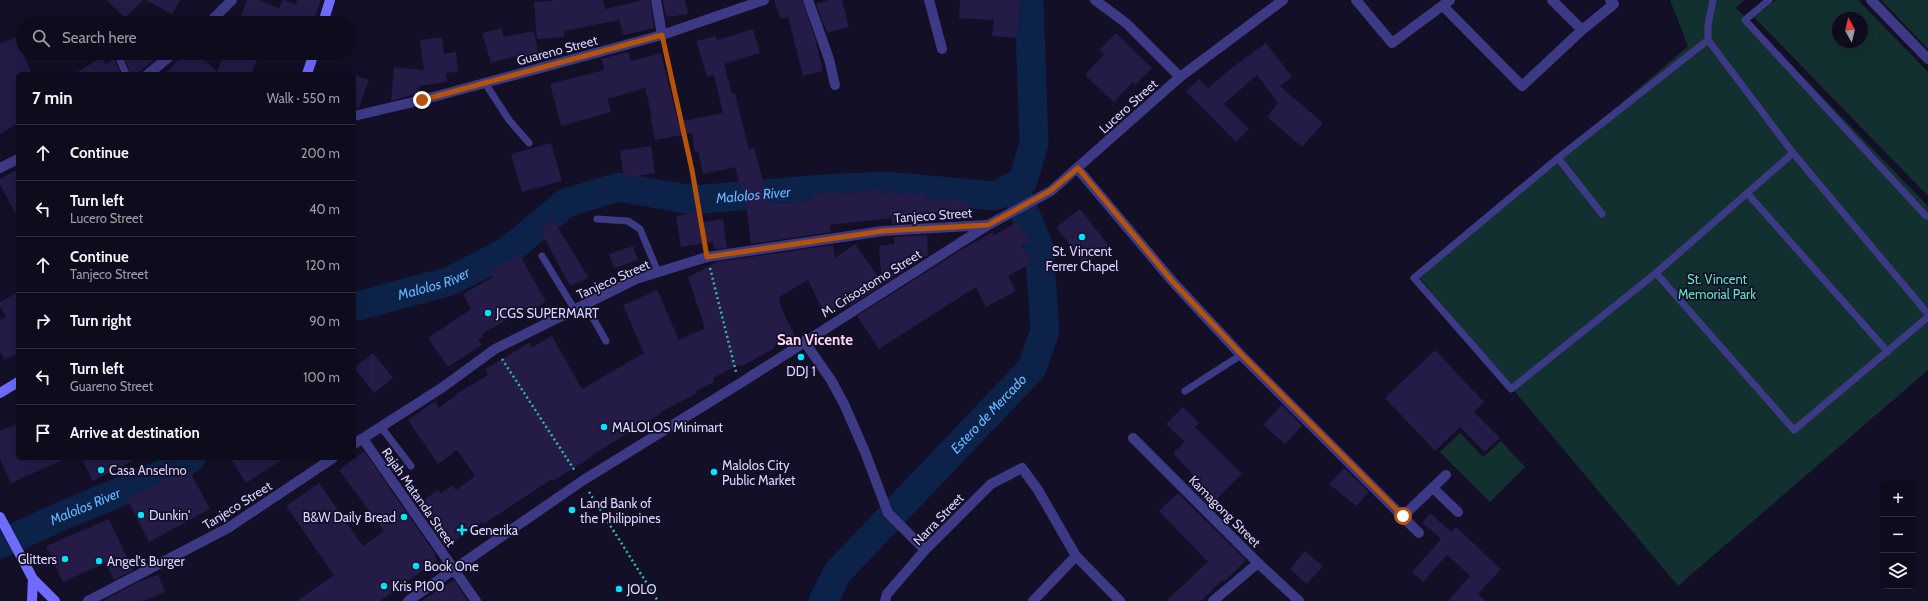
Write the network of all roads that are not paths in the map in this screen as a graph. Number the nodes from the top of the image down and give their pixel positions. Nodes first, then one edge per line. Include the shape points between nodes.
1 (232, 0) edge
2 (330, 0) edge
3 (656, 0) edge
4 (764, 0) edge
5 (808, 0) edge
6 (929, 0) edge
7 (1095, 0) edge
8 (1282, 0) edge
9 (1356, 0) edge
10 (1552, 0) edge
11 (1610, 0) edge
12 (1713, 0) edge
13 (1769, 0) edge
14 (1871, 0) edge
15 (1447, 3) edge
16 (216, 16) edge
17 (325, 16) edge
18 (1582, 30) junction
19 (662, 35) junction
20 (1708, 40) junction
21 (942, 50) dead end
22 (1928, 59) edge
23 (120, 60) edge
24 (165, 60) edge
25 (312, 60) edge
26 (125, 72) edge
27 (150, 72) edge
28 (308, 72) edge
29 (1180, 77) junction
30 (485, 83) junction
31 (834, 84) dead end
32 (356, 116) edge
33 (529, 143) dead end
34 (1793, 153) junction
35 (1558, 158) junction
36 (16, 160) edge
37 (0, 168) edge
38 (1078, 168) junction
39 (1747, 193) junction
40 (1602, 214) dead end
41 (1926, 216) dead end
42 (597, 220) dead end
43 (988, 225) junction
44 (542, 256) dead end
45 (658, 272) junction
46 (1656, 273) junction
47 (586, 304) junction
48 (575, 310) junction
49 (1928, 314) edge
50 (1928, 318) edge
51 (804, 341) junction
52 (606, 342) dead end
53 (1888, 352) junction
54 (1241, 354) junction
55 (16, 383) edge
56 (0, 392) edge
57 (1185, 392) dead end
58 (381, 427) junction
59 (1133, 438) dead end
60 (358, 442) edge
61 (331, 460) edge
62 (411, 466) dead end
63 (1446, 475) dead end
64 (1433, 488) junction
65 (1458, 512) dead end
66 (1403, 516) junction
67 (3, 521) edge
68 (1419, 533) dead end
69 (925, 550) junction
70 (1076, 556) junction
71 (1258, 563) junction
72 (454, 570) junction
73 (33, 579) junction
74 (32, 601) edge
75 (55, 601) edge
76 (88, 601) edge
77 (408, 601) edge
78 (476, 601) edge
79 (885, 601) edge
80 (1033, 601) edge
81 (1120, 601) edge
82 (1213, 601) edge
83 (1299, 601) edge

1 - 16 street
2 - 17 main road
3 - 19 street
4 - 19 street, Guareno Street
5 - 31 street via 829,59
6 - 21 street
7 - 29 street via 1126,23
8 - 29 street, Lucero Street
9 - 15 street via 1392,43
10 - 18 street
11 - 18 street via 1614,4
12 - 20 lane
13 - 41 lane via 1745,20
14 - 22 street
15 - 18 street via 1522,86
19 - 30 street, Guareno Street
20 - 34 lane
20 - 35 lane
23 - 26 lane
24 - 27 street
25 - 28 main road
29 - 38 street, Lucero Street
30 - 32 street, Guareno Street
30 - 33 lane via 504,114
34 - 39 lane
34 - 49 lane
35 - 40 lane
35 - 46 lane via 1414,278 1511,389
36 - 37 street
38 - 43 street, Lucero Street via 1050,191
38 - 54 street via 1173,282
39 - 46 lane
39 - 53 lane
42 - 45 lane via 628,221 640,230
43 - 45 street, Tanjeco Street via 883,231 707,257
43 - 51 street, M. Crisostomo Street
44 - 48 lane
45 - 47 street, Tanjeco Street via 636,279
46 - 53 lane via 1794,430
47 - 48 street, Tanjeco Street
47 - 52 lane
48 - 58 street, Tanjeco Street via 495,349
50 - 53 lane
51 - 69 street via 844,404 888,513
51 - 72 street, M. Crisostomo Street via 582,481
54 - 57 lane
54 - 66 street
55 - 56 main road
58 - 60 street, Tanjeco Street
58 - 62 lane
59 - 71 street, Kamagong Street
60 - 72 street, Rajah Matanda Street
61 - 76 street, Tanjeco Street via 228,528
63 - 64 street
64 - 65 street
64 - 66 street
66 - 68 street
67 - 73 main road
69 - 70 street, Narra Street via 991,484 1022,468 1038,490
69 - 79 street, Narra Street via 886,594
70 - 80 street
70 - 81 street
71 - 82 street
71 - 83 street, Kamagong Street
72 - 77 street, M. Crisostomo Street
72 - 78 street, Rajah Matanda Street
73 - 74 main road
73 - 75 main road

